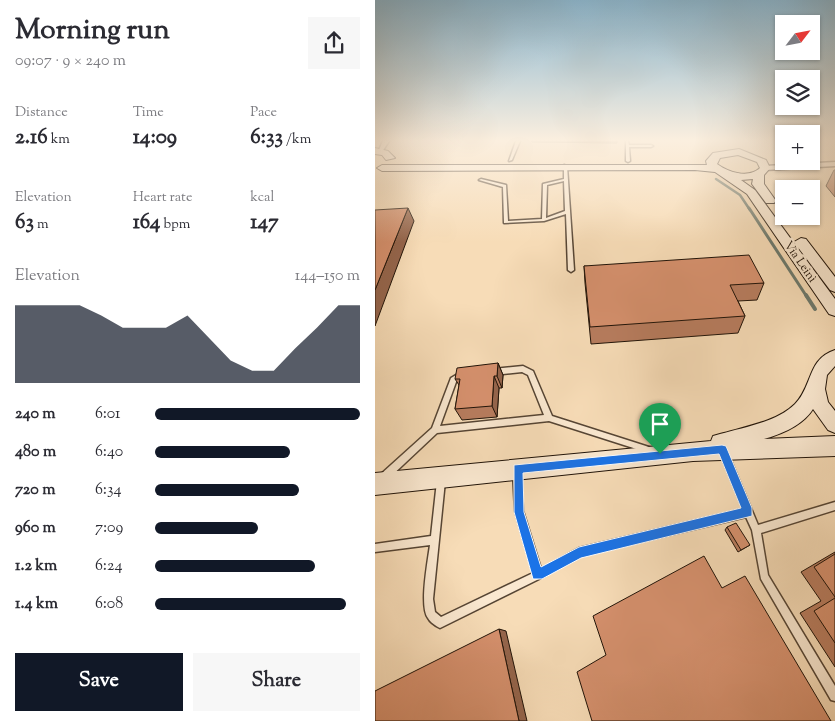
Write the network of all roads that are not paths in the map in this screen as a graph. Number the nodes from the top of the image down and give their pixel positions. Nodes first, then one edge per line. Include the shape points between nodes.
1 (565, 175) edge
2 (725, 175) edge
3 (732, 175) edge
4 (746, 175) edge
5 (759, 175) edge
6 (481, 180) dead end
7 (565, 180) junction
8 (566, 212) junction
9 (544, 220) junction
10 (571, 270) dead end
11 (835, 287) edge
12 (835, 310) edge
13 (835, 357) edge
14 (487, 372) edge
15 (469, 373) edge
16 (815, 390) junction
17 (549, 418) junction
18 (835, 424) edge
19 (435, 430) junction
20 (835, 446) edge
21 (722, 449) junction
22 (693, 451) junction
23 (660, 454) junction
24 (517, 469) junction
25 (441, 477) junction
26 (376, 484) edge
27 (835, 506) edge
28 (748, 512) junction
29 (756, 530) junction
30 (433, 540) junction
31 (375, 548) edge
32 (537, 575) junction
33 (835, 696) edge

1 - 7 lane
2 - 12 street, Via Leinì via 751,192
3 - 4 street
5 - 11 street, Via Leinì via 761,190
6 - 9 lane via 505,186 506,222
7 - 8 lane
7 - 9 lane via 545,184
8 - 9 lane
8 - 10 lane
13 - 16 street via 823,364 816,375
14 - 17 lane via 523,369 531,374
15 - 19 lane via 460,374 453,380
16 - 18 street via 820,405
16 - 22 street via 802,410 777,426
17 - 19 lane
17 - 23 lane
19 - 26 lane
20 - 21 street
21 - 22 street
21 - 28 lane
22 - 23 street
23 - 24 street
24 - 25 street
24 - 32 lane via 519,512
25 - 26 street
25 - 30 lane
27 - 29 lane
28 - 29 lane
28 - 32 lane via 579,552
29 - 33 lane via 764,576
30 - 31 lane
30 - 32 lane via 427,599 431,614 440,623

